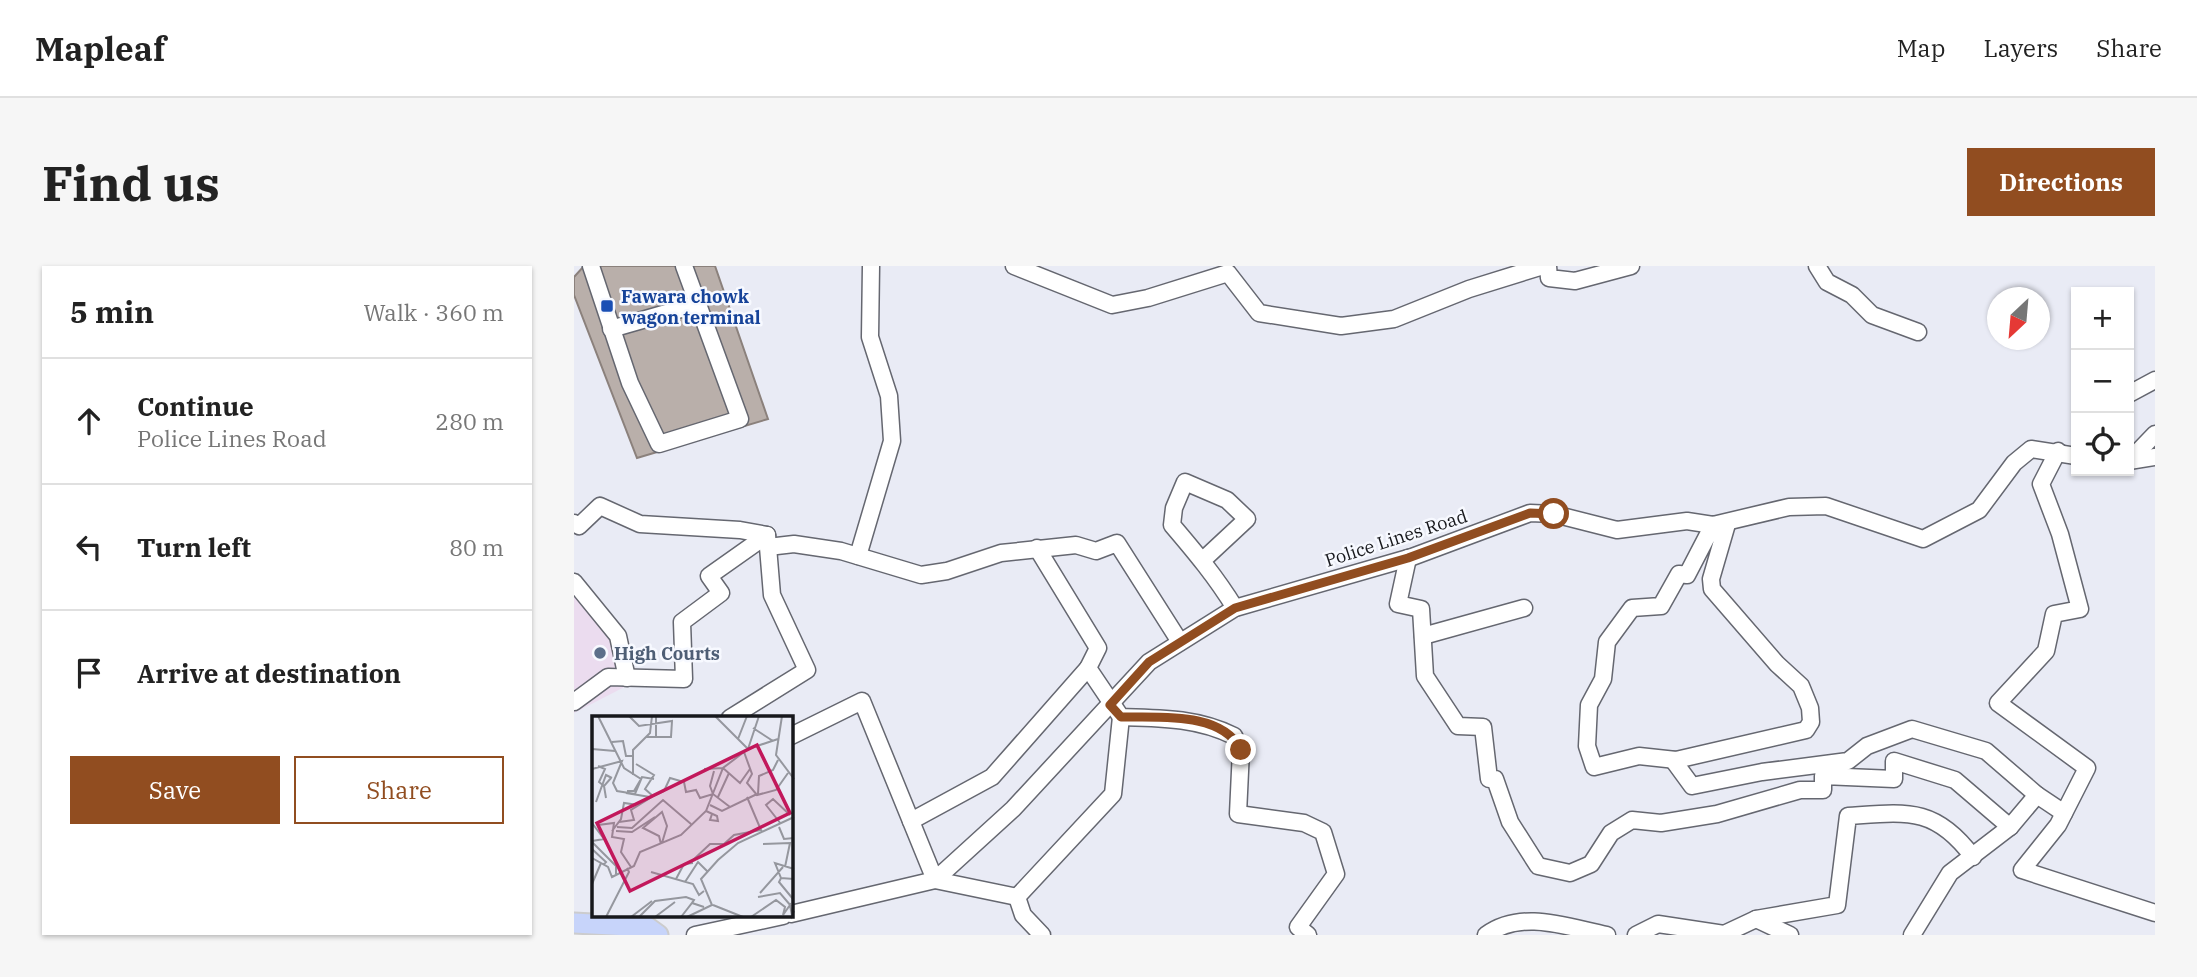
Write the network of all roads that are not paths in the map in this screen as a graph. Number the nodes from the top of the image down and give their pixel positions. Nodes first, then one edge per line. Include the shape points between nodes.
1 (591, 266) edge
2 (684, 266) edge
3 (870, 266) edge
4 (1014, 266) edge
5 (1543, 266) edge
6 (1548, 266) edge
7 (1631, 266) edge
8 (1817, 266) edge
9 (698, 303) junction
10 (611, 329) junction
11 (1918, 332) dead end
12 (2155, 380) edge
13 (2134, 391) edge
14 (2155, 434) edge
15 (2058, 451) junction
16 (2071, 455) edge
17 (2134, 456) edge
18 (2155, 457) edge
19 (2134, 460) edge
20 (574, 523) edge
21 (1720, 525) junction
22 (767, 541) junction
23 (1037, 548) junction
24 (858, 556) junction
25 (1408, 558) junction
26 (1203, 560) junction
27 (574, 582) edge
28 (1235, 608) junction
29 (1524, 608) dead end
30 (1423, 636) junction
31 (1180, 642) junction
32 (1088, 668) junction
33 (626, 678) junction
34 (574, 702) edge
35 (1116, 711) junction
36 (733, 716) edge
37 (793, 735) edge
38 (1673, 760) junction
39 (2037, 795) junction
40 (2064, 813) junction
41 (911, 821) junction
42 (2010, 827) junction
43 (1973, 857) junction
44 (935, 880) junction
45 (1017, 897) junction
46 (2155, 913) edge
47 (793, 914) edge
48 (774, 918) edge
49 (1756, 919) junction
50 (574, 923) edge
51 (700, 934) edge
52 (658, 935) edge
53 (1042, 935) edge
54 (1308, 935) edge
55 (1486, 935) edge
56 (1608, 935) edge
57 (1636, 935) edge
58 (1790, 935) edge
59 (1912, 935) edge

1 - 10 street
2 - 9 street
3 - 24 street via 870,337 889,396 892,441
4 - 5 street via 1112,305 1228,273 1259,313 1341,326 1394,319
6 - 7 street via 1549,278 1576,281
8 - 11 street via 1827,282 1852,295 1872,315
9 - 10 street
9 - 10 street via 740,419 659,444
12 - 13 street
14 - 17 street
15 - 16 street, Police Lines Road
15 - 21 street, Police Lines Road via 2031,449 2014,463 1979,510 1923,540 1826,506 1789,507
15 - 40 street via 2042,484 2080,609 2054,614 2046,651 1998,703 2087,768
18 - 19 street
20 - 22 street via 579,526 600,506 640,524 740,530
21 - 25 street, Police Lines Road via 1687,521 1617,530 1554,514 1530,513
21 - 38 street via 1712,589 1801,686 1811,722 1806,730
21 - 38 street via 1687,575 1679,574 1661,606 1632,608 1606,642 1603,679 1589,705 1587,746 1594,767 1639,756
22 - 24 street
22 - 33 street via 709,576 721,593 682,622 684,679
22 - 36 street via 772,595 807,670
23 - 24 street via 921,575
23 - 31 street via 1076,545 1096,551 1117,543
23 - 32 street via 1098,648
25 - 28 street, Police Lines Road
25 - 30 street via 1398,604 1421,609
26 - 26 street via 1247,519 1227,500 1185,482 1172,525
26 - 28 street
27 - 33 street via 618,636
28 - 31 street, Police Lines Road
29 - 30 street
30 - 42 street via 1425,676 1458,726 1483,727 1489,779 1495,779 1510,822 1538,866 1570,873 1591,864 1611,833 1632,820 1661,823 1717,814 1800,790 1823,790 1823,776 1894,779 1894,761 1955,780
31 - 35 street, Police Lines Road via 1149,662
32 - 35 street
32 - 41 street via 992,777
33 - 34 street via 608,677
35 - 44 street, Police Lines Road
35 - 45 street via 1113,794
35 - 54 street via 1201,723 1234,736 1241,750 1238,814 1304,822 1323,832 1336,874 1298,927
37 - 41 street via 862,701
38 - 39 street via 1692,786 1847,761 1867,746 1912,729 1986,751
39 - 40 street
39 - 42 street
40 - 46 street via 2022,870
41 - 44 street
42 - 43 street
43 - 49 street via 1956,833 1940,823 1914,815 1848,816 1837,905
43 - 59 street via 1950,873
44 - 45 street
44 - 47 street, Police Lines Road
45 - 53 street via 1023,915
48 - 51 street
49 - 57 street via 1724,934 1658,924
49 - 58 street
50 - 52 main road via 647,927
55 - 56 street via 1521,920 1539,920

